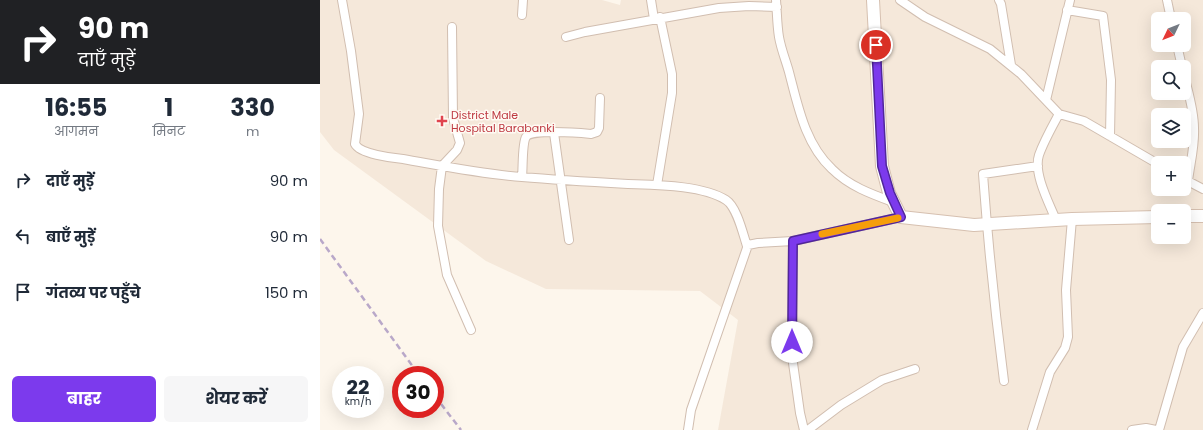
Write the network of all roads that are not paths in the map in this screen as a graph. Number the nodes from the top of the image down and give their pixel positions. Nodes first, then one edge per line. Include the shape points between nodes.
1 (342, 0) edge
2 (524, 0) edge
3 (651, 0) edge
4 (873, 0) edge
5 (900, 0) edge
6 (1070, 0) edge
7 (1167, 0) edge
8 (1001, 1) edge
9 (718, 4) edge
10 (777, 4) edge
11 (1067, 10) junction
12 (1170, 12) edge
13 (522, 15) dead end
14 (657, 18) junction
15 (452, 28) dead end
16 (566, 37) dead end
17 (1011, 66) junction
18 (600, 98) dead end
19 (1046, 100) junction
20 (1189, 100) edge
21 (1059, 114) junction
22 (554, 132) junction
23 (1110, 136) junction
24 (1191, 156) edge
25 (1151, 160) edge
26 (442, 166) junction
27 (1038, 166) junction
28 (522, 177) junction
29 (561, 180) junction
30 (1191, 183) edge
31 (657, 185) junction
32 (1203, 189) edge
33 (893, 202) junction
34 (1191, 216) edge
35 (1203, 216) edge
36 (901, 217) junction
37 (1151, 217) edge
38 (1072, 219) junction
39 (1056, 220) junction
40 (986, 224) junction
41 (570, 240) dead end
42 (793, 241) junction
43 (747, 246) junction
44 (1203, 313) edge
45 (471, 330) dead end
46 (915, 369) dead end
47 (1004, 381) dead end
48 (688, 430) edge
49 (804, 430) edge
50 (808, 430) edge
51 (1032, 430) edge
52 (1132, 430) edge
53 (1158, 430) edge

1 - 26 street via 358,114 356,147 378,155
2 - 13 street
3 - 14 street
4 - 33 street via 882,166
5 - 17 street via 925,17 990,49
6 - 11 street
7 - 12 street
8 - 17 street
9 - 10 street
9 - 14 street
10 - 33 street via 779,37 809,137 831,169 862,189
11 - 19 street
11 - 23 street via 1103,16 1111,80
14 - 16 street
14 - 31 street via 672,74 672,92
15 - 26 street via 454,118 460,143
17 - 19 street
18 - 22 street via 597,132
19 - 21 street
20 - 24 street via 1194,127
21 - 23 street via 1084,121
21 - 27 street via 1038,156
22 - 28 street via 526,136
22 - 29 street
23 - 25 street
26 - 28 street
26 - 45 street via 438,226 447,275
27 - 39 street
27 - 40 street via 983,174
28 - 29 street
29 - 31 street
29 - 41 street
30 - 32 street
31 - 43 street via 690,189 726,200 735,214
33 - 36 street
34 - 35 street
36 - 40 street
36 - 42 street
37 - 38 street
38 - 39 street
38 - 51 street via 1066,290 1068,337 1065,348 1050,372
39 - 40 street
40 - 47 street
42 - 43 street via 752,243
42 - 49 street via 792,356
43 - 48 street via 691,410
44 - 53 street via 1183,347
46 - 50 street via 882,380 841,405
52 - 53 street

